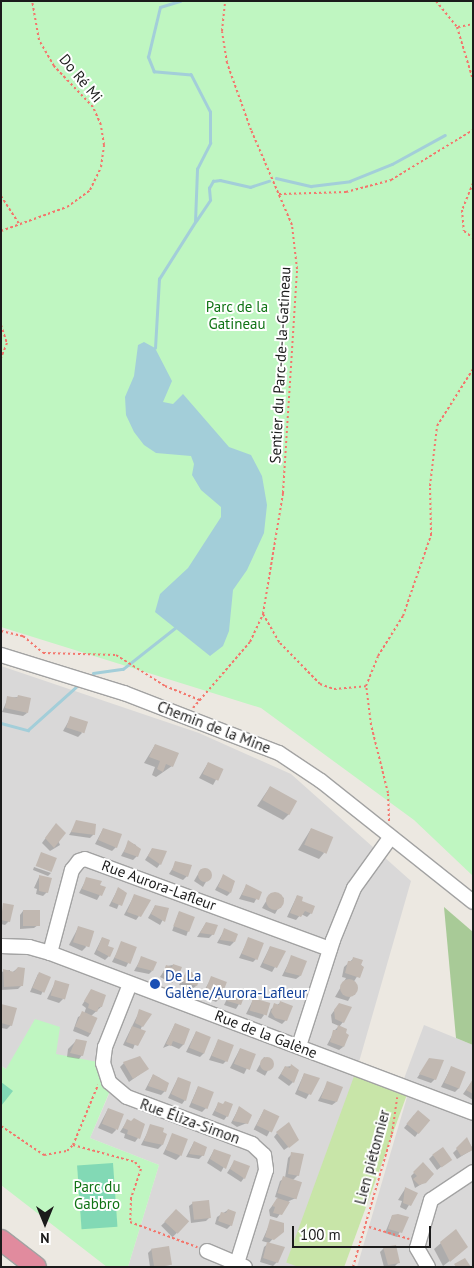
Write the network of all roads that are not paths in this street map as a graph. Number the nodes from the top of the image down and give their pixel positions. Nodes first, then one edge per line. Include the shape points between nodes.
1 (1, 655) edge
2 (390, 838) junction
3 (473, 902) edge
4 (1, 946) edge
5 (330, 949) junction
6 (50, 953) junction
7 (130, 984) junction
8 (299, 1046) junction
9 (473, 1113) edge
10 (473, 1172) edge
11 (1, 1240) edge
12 (206, 1250) road end
13 (241, 1265) edge
14 (36, 1267) edge
15 (428, 1267) edge

1 - 2 street, Chemin de la Mine via 186,716 279,753 321,781
2 - 3 street, Chemin de la Mine
2 - 5 street via 360,876
4 - 6 street, Rue de la Galène via 29,947
5 - 6 street, Rue Aurora-Lafleur via 85,859 72,870
5 - 8 street
6 - 7 street, Rue de la Galène
7 - 8 street, Rue de la Galène
7 - 13 street, Rue Éliza-Simon via 105,1047 104,1071 108,1082 120,1094 252,1144 264,1155 266,1170
8 - 9 street, Rue de la Galène
10 - 15 street via 431,1200 418,1242 418,1253
11 - 14 highway
12 - 13 street

